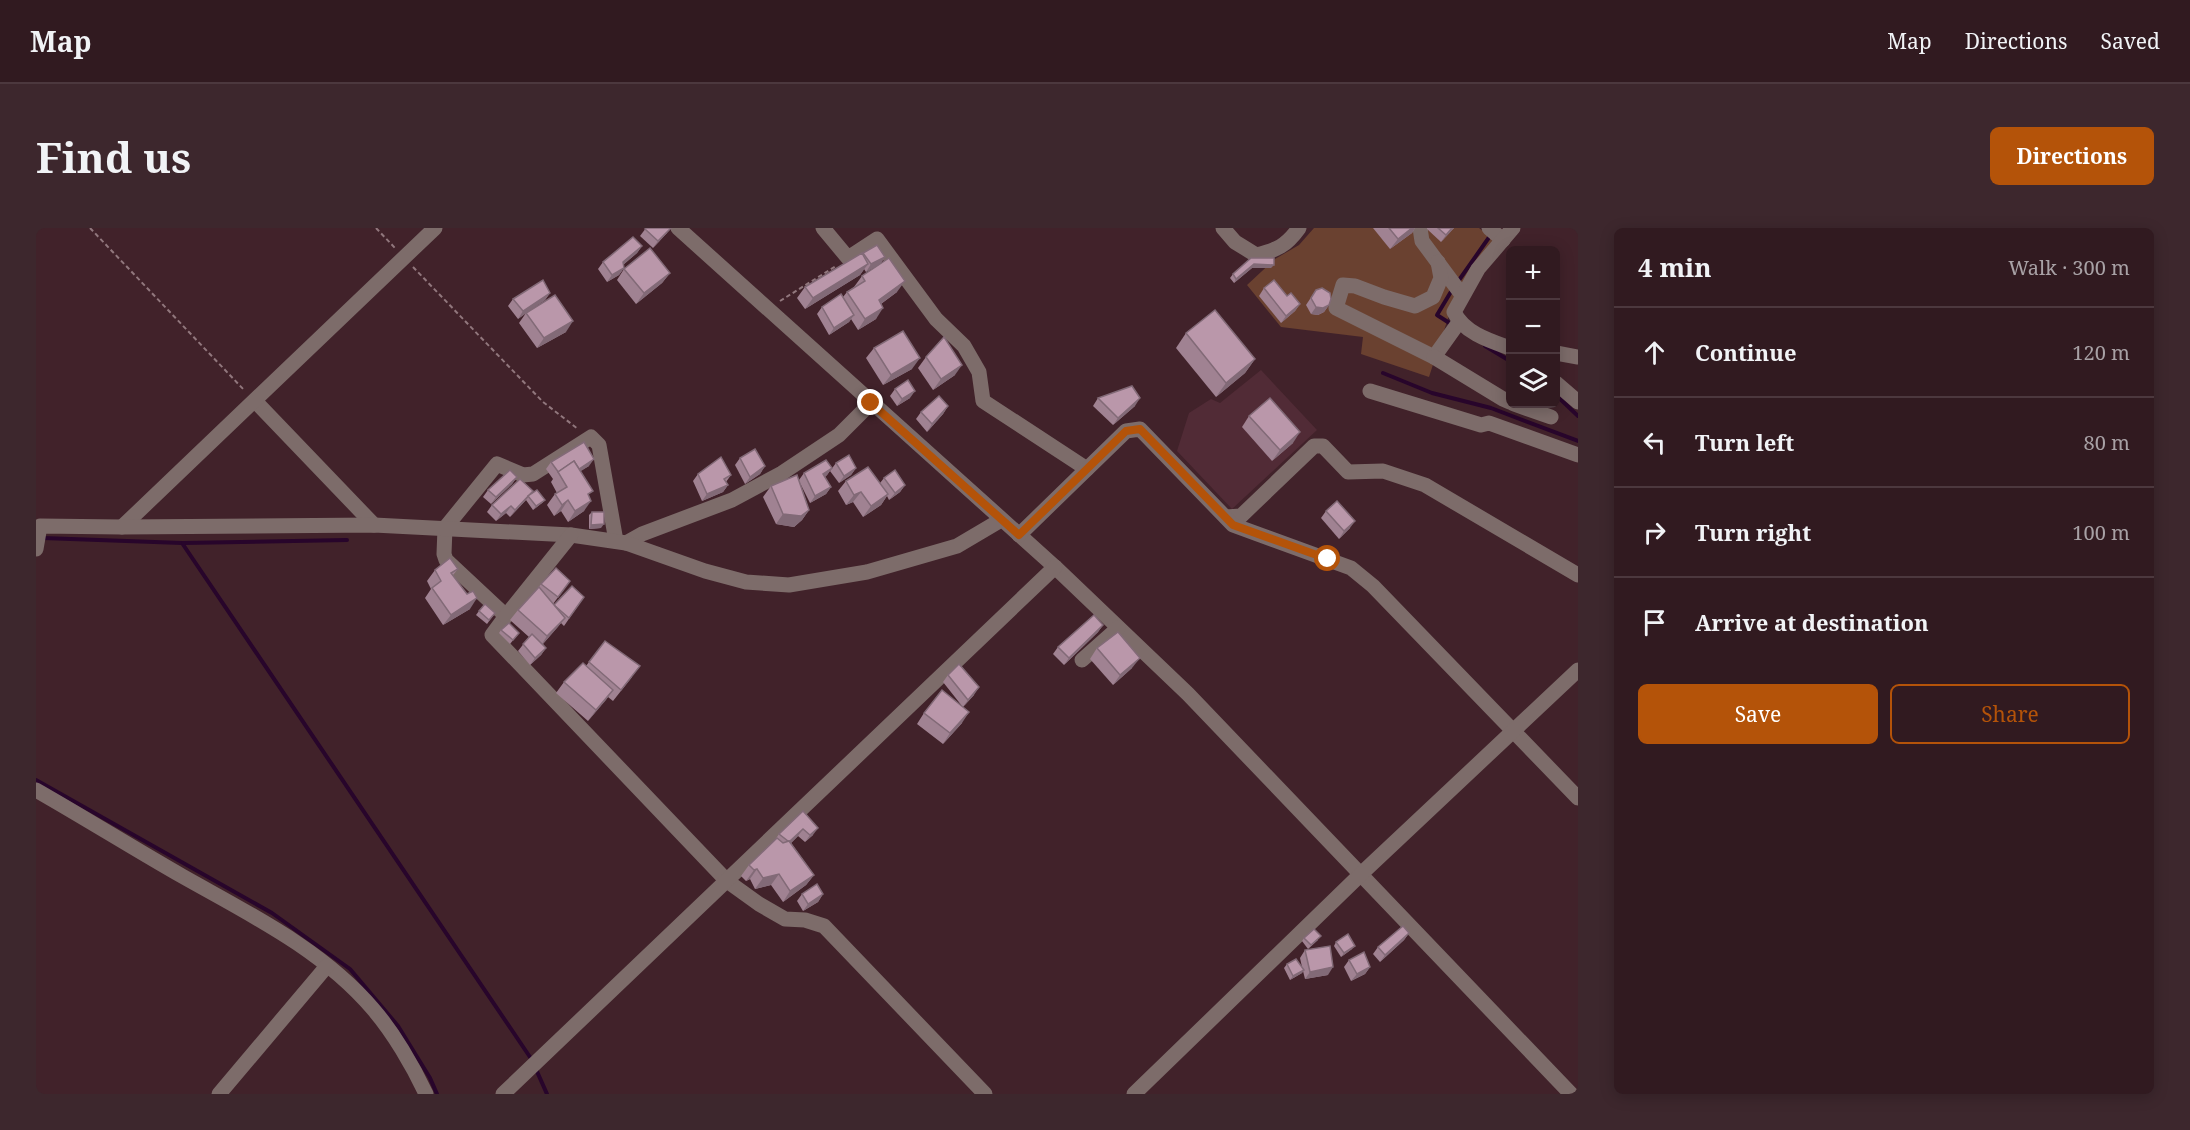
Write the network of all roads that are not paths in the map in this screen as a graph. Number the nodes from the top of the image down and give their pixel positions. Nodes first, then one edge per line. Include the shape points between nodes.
1 (435, 228) edge
2 (678, 228) edge
3 (823, 228) edge
4 (1223, 228) edge
5 (1299, 228) edge
6 (1420, 228) edge
7 (1489, 228) edge
8 (1508, 234) edge
9 (1438, 262) junction
10 (1462, 295) junction
11 (1459, 322) junction
12 (1506, 347) edge
13 (1560, 354) edge
14 (1434, 357) junction
15 (1578, 357) edge
16 (1560, 386) edge
17 (1370, 391) dead end
18 (1506, 400) edge
19 (255, 401) junction
20 (1578, 402) edge
21 (871, 403) junction
22 (1526, 408) edge
23 (1551, 417) dead end
24 (1578, 455) edge
25 (1087, 469) junction
26 (1226, 517) junction
27 (1001, 520) junction
28 (374, 525) junction
29 (122, 527) junction
30 (445, 528) junction
31 (571, 535) junction
32 (1019, 535) junction
33 (621, 542) junction
34 (36, 549) edge
35 (1055, 567) junction
36 (1578, 575) edge
37 (506, 616) junction
38 (1118, 627) junction
39 (1082, 660) dead end
40 (1578, 670) edge
41 (1514, 732) junction
42 (36, 790) edge
43 (1578, 798) edge
44 (1361, 874) junction
45 (727, 881) junction
46 (327, 966) junction
47 (219, 1094) edge
48 (426, 1094) edge
49 (503, 1094) edge
50 (985, 1094) edge
51 (1134, 1094) edge
52 (1571, 1094) edge

1 - 19 street
2 - 21 street
3 - 25 street via 848,258 877,239 936,319 964,346 978,372 983,401
4 - 5 street via 1235,242 1256,255 1276,250
6 - 9 street via 1422,241
7 - 8 street
8 - 10 street
9 - 10 street
9 - 14 street via 1441,278 1433,297 1415,306 1343,285 1336,308
10 - 11 street via 1454,312
11 - 12 street via 1485,339
11 - 14 street
13 - 15 street
14 - 18 street
16 - 20 street
17 - 24 street via 1480,425 1489,423
19 - 28 street
19 - 29 street
21 - 27 street
21 - 33 street via 839,435 732,500
22 - 23 street
25 - 26 street via 1126,431 1140,429
25 - 32 street
26 - 36 street via 1241,516 1314,446 1323,447 1348,472 1383,471 1425,485
26 - 41 street via 1233,525 1351,568
27 - 32 street
27 - 33 street via 957,546 867,572 789,585 746,582
28 - 29 street
28 - 30 street
29 - 34 street via 40,526
30 - 31 street
30 - 33 street via 497,464 523,475 533,474 591,437 598,445
30 - 37 street via 447,560
31 - 33 street
31 - 37 street
32 - 35 street
35 - 38 street
35 - 45 street
37 - 45 street via 492,635
38 - 39 street
38 - 44 street
40 - 41 street
41 - 43 street
41 - 44 street
42 - 46 street via 277,929
44 - 51 street
44 - 52 street
45 - 49 street
45 - 50 street via 785,919 824,926
46 - 47 street
46 - 48 street via 374,1010

